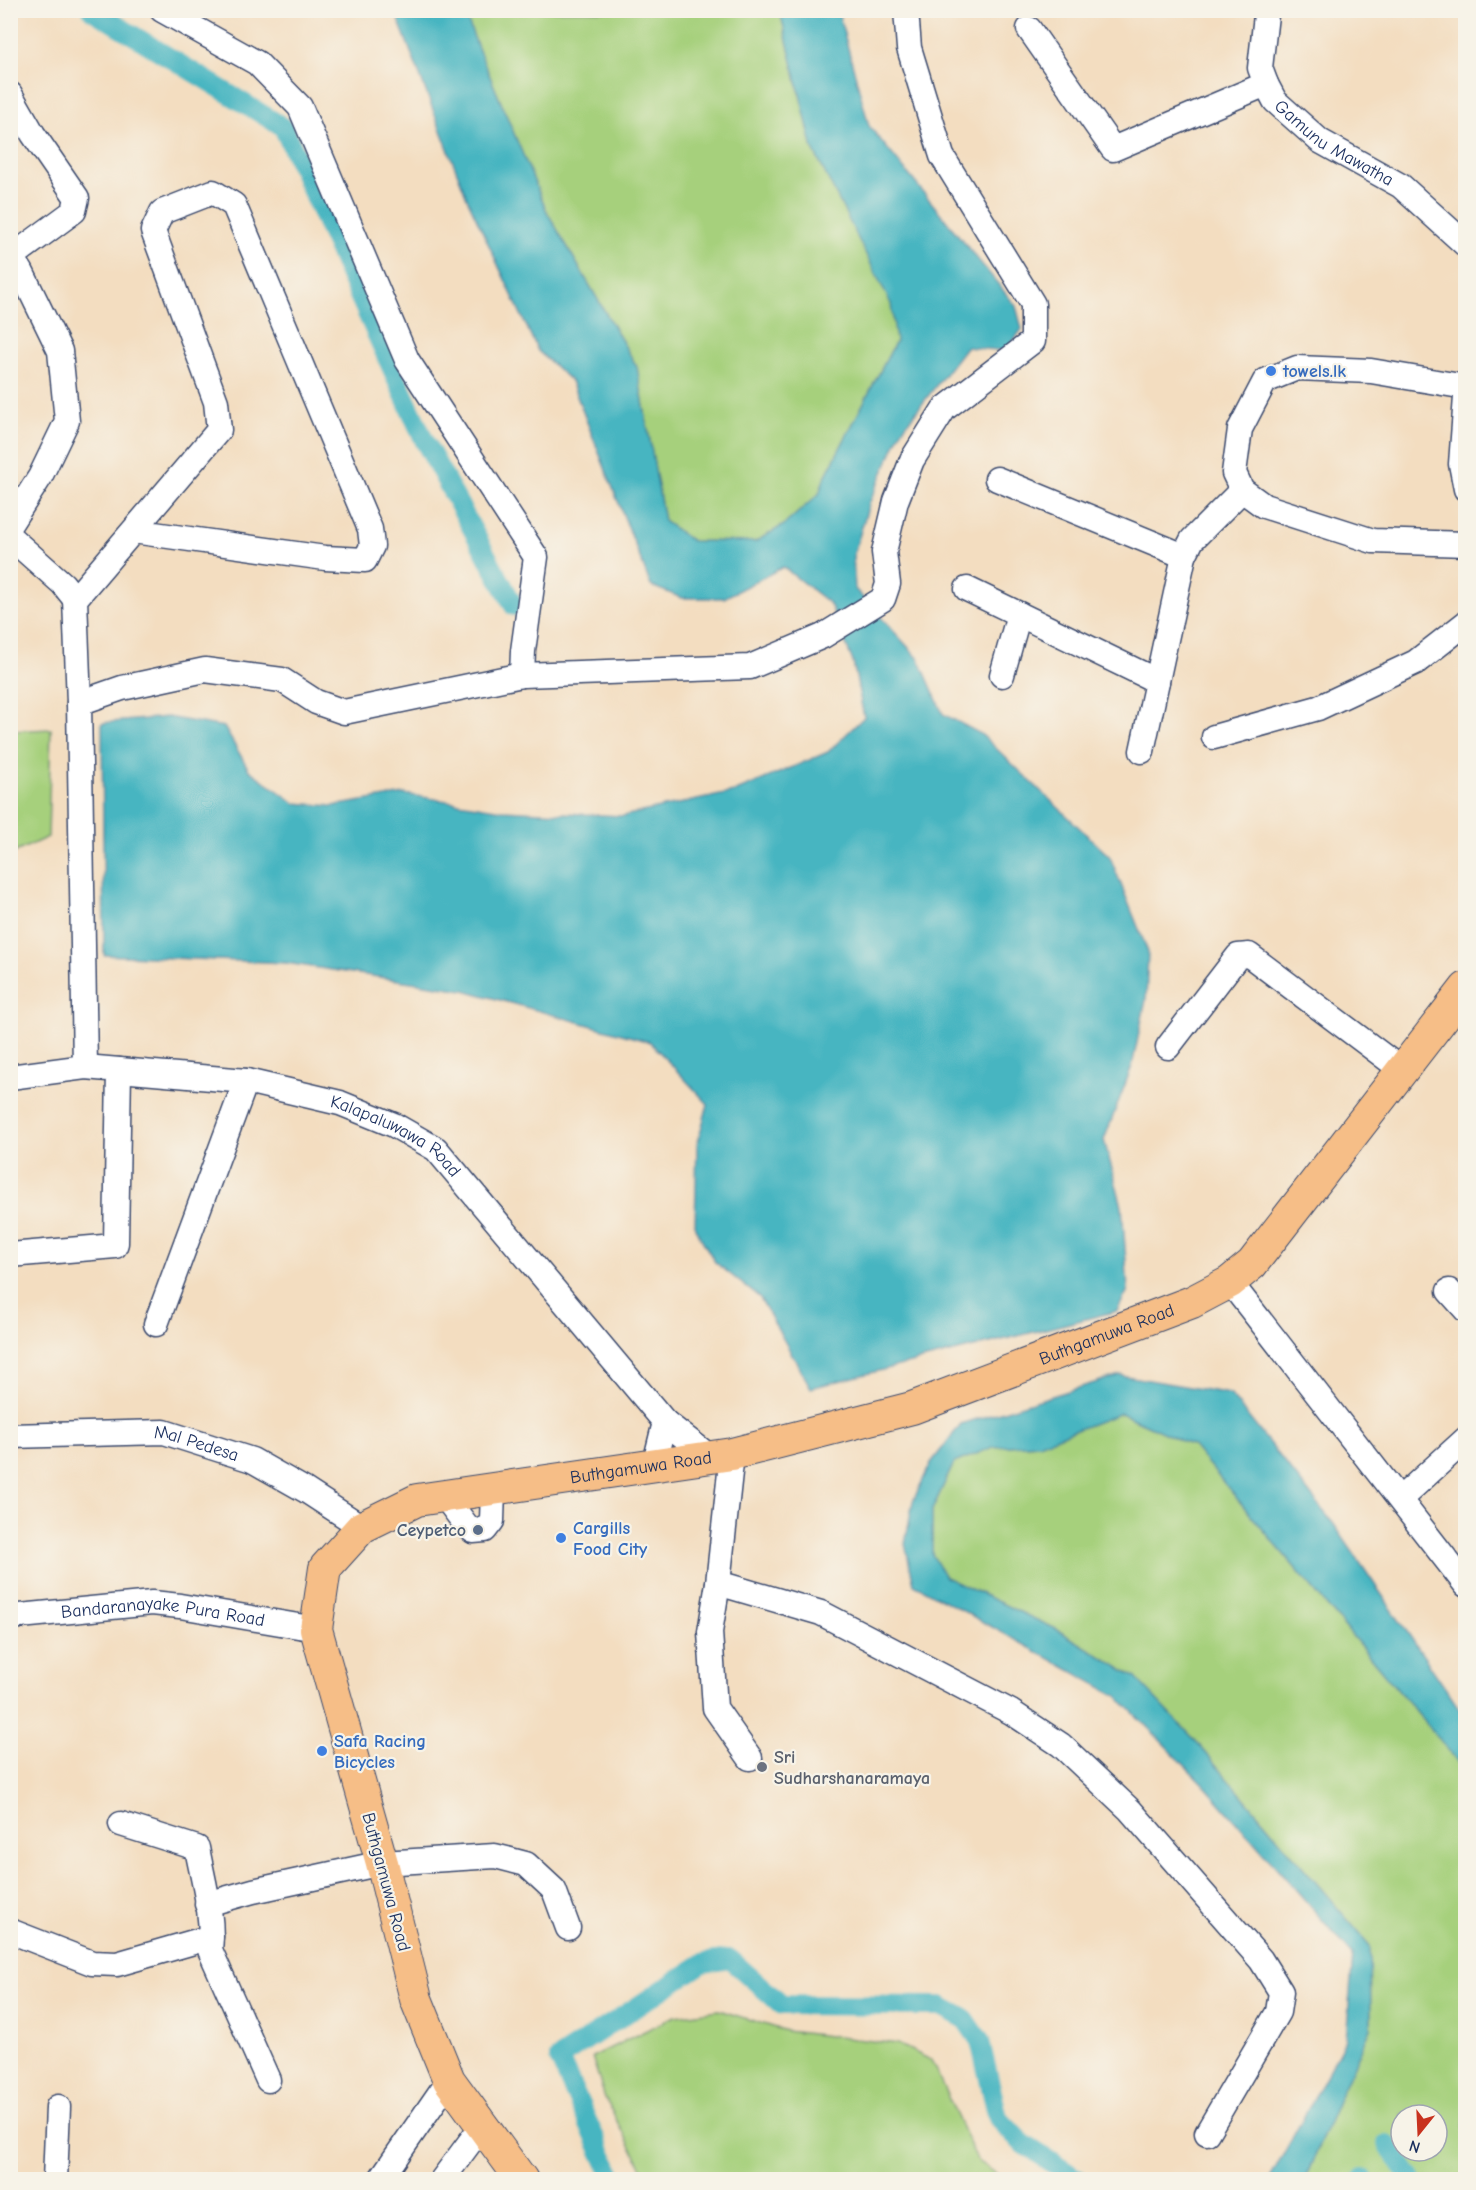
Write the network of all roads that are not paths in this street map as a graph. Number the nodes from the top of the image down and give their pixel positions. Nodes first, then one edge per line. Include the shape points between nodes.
1 (162, 10) edge
2 (906, 10) edge
3 (1264, 10) edge
4 (1029, 29) dead end
5 (1266, 84) junction
6 (10, 94) edge
7 (1466, 245) edge
8 (12, 255) edge
9 (1466, 387) edge
10 (1466, 397) edge
11 (997, 479) dead end
12 (1466, 489) edge
13 (1242, 490) junction
14 (10, 524) edge
15 (133, 531) junction
16 (10, 537) edge
17 (1466, 544) edge
18 (1184, 556) junction
19 (967, 590) dead end
20 (75, 599) junction
21 (1019, 614) junction
22 (1466, 623) edge
23 (522, 675) junction
24 (1002, 675) dead end
25 (1157, 681) junction
26 (79, 703) junction
27 (1214, 737) dead end
28 (1142, 751) dead end
29 (1466, 988) edge
30 (1168, 1047) dead end
31 (85, 1067) junction
32 (118, 1070) junction
33 (1402, 1070) junction
34 (10, 1077) edge
35 (246, 1080) junction
36 (10, 1255) edge
37 (1230, 1282) junction
38 (1449, 1291) dead end
39 (1466, 1310) edge
40 (156, 1324) dead end
41 (665, 1422) junction
42 (10, 1436) edge
43 (1466, 1439) edge
44 (721, 1456) junction
45 (654, 1467) junction
46 (1400, 1499) junction
47 (362, 1527) junction
48 (718, 1583) junction
49 (1466, 1585) edge
50 (10, 1617) edge
51 (316, 1629) junction
52 (750, 1758) dead end
53 (121, 1824) dead end
54 (382, 1863) junction
55 (207, 1904) junction
56 (568, 1928) dead end
57 (10, 1931) edge
58 (212, 1937) junction
59 (268, 2080) dead end
60 (449, 2080) junction
61 (58, 2107) dead end
62 (482, 2126) junction
63 (1207, 2133) dead end
64 (55, 2180) edge
65 (380, 2180) edge
66 (442, 2180) edge
67 (522, 2180) edge

1 - 23 street via 256,63 300,107 407,360 536,557
2 - 23 street via 909,48 942,156 1033,304 1033,341 944,409 912,460 896,501 884,552 888,584 883,600 823,636 750,667
3 - 5 street, Gamunu Mawatha via 1260,68
4 - 5 street via 1113,149
5 - 7 street, Gamunu Mawatha via 1275,101 1320,141 1401,186
6 - 8 street via 77,198 74,211
8 - 14 street via 60,351 67,421 40,477
9 - 13 street via 1371,371 1297,368 1265,381 1240,429 1234,473
10 - 12 street via 1461,464
11 - 18 street
13 - 17 street via 1264,506 1373,541
13 - 18 street via 1192,540
15 - 15 street via 325,558 365,560 372,546 370,529 234,205 213,192 162,212 153,231 216,402 219,430
15 - 20 street
16 - 20 street
18 - 25 street
19 - 21 street
20 - 26 street
21 - 24 street
21 - 25 street
22 - 27 street via 1416,662 1318,708
23 - 26 street via 344,712 316,702 282,680 205,670 122,688
25 - 28 street
26 - 31 street
29 - 33 main road, Buthgamuwa Road
30 - 33 street via 1238,956 1249,955
31 - 32 street, Kalapaluwawa Road
31 - 34 street, Kalapaluwawa Road
32 - 35 street, Kalapaluwawa Road
32 - 36 street via 115,1246
33 - 37 main road, Buthgamuwa Road via 1252,1264
35 - 40 street
35 - 41 street, Kalapaluwawa Road via 340,1104 394,1125 436,1149
37 - 44 main road, Buthgamuwa Road via 1192,1302 912,1408
37 - 46 street
38 - 39 street
41 - 44 street, Kalapaluwawa Road
41 - 45 street
42 - 47 street, Mal Pedesa via 164,1432 252,1460
43 - 46 street
44 - 45 main road, Buthgamuwa Road
44 - 48 street
45 - 47 main road, Buthgamuwa Road via 417,1500
46 - 49 street
47 - 51 main road, Buthgamuwa Road via 325,1568
48 - 52 street via 710,1632 715,1708
48 - 63 street via 821,1613 1011,1712 1061,1745 1130,1810 1261,1960 1281,1992 1278,2012
50 - 51 street, Bandaranayake Pura Road via 152,1603
51 - 54 main road, Buthgamuwa Road
53 - 55 street via 197,1848
54 - 55 street
54 - 56 street via 495,1856 526,1864 554,1890
54 - 60 main road, Buthgamuwa Road via 416,1999
55 - 58 street
57 - 58 street via 92,1963 117,1964
58 - 59 street via 210,1950
60 - 62 main road, Buthgamuwa Road
60 - 65 street
61 - 64 street
62 - 66 street
62 - 67 main road, Buthgamuwa Road

